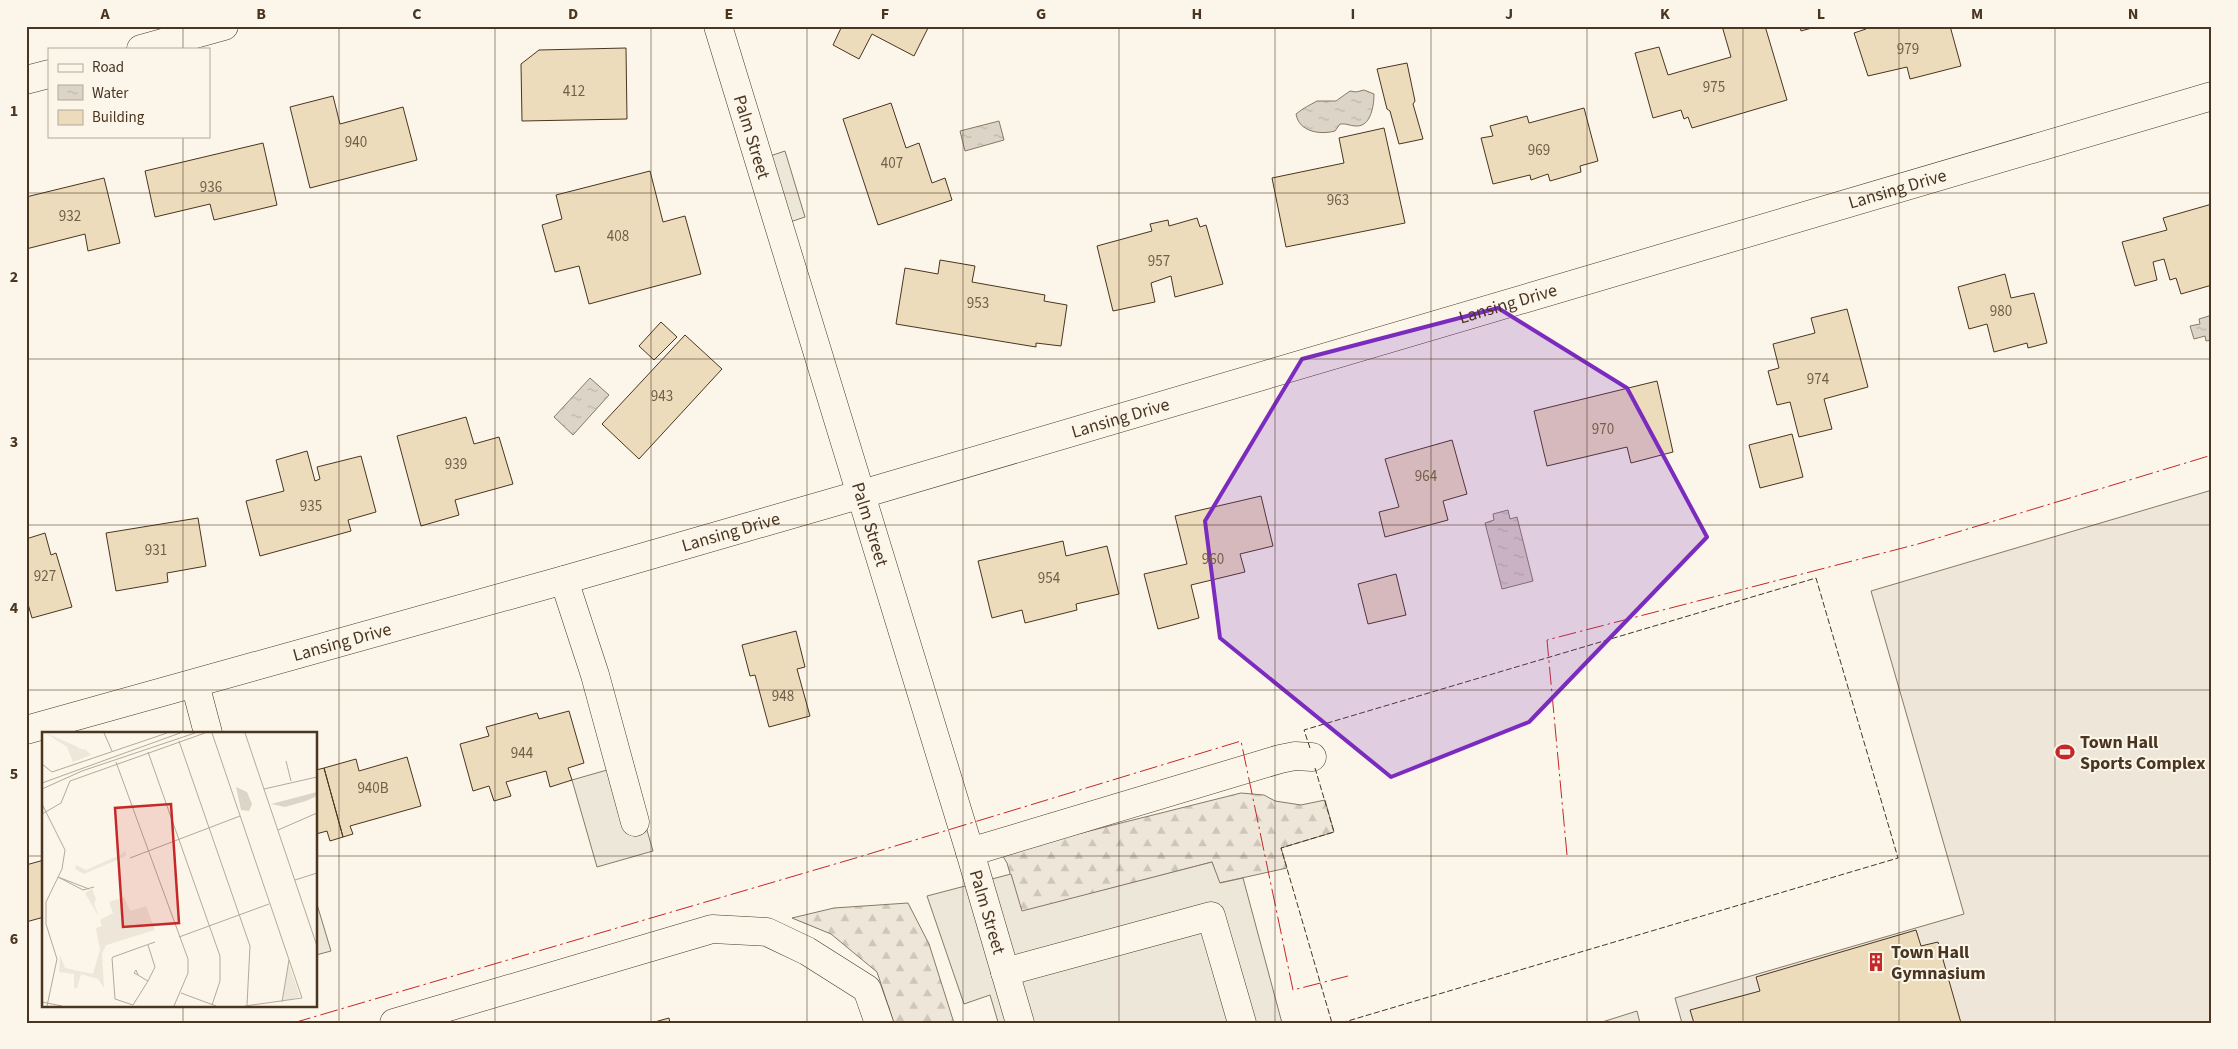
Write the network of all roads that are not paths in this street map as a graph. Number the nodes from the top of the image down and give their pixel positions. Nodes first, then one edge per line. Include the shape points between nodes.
1 (224, 26) edge
2 (718, 26) edge
3 (145, 48) edge
4 (48, 74) edge
5 (26, 80) edge
6 (2212, 96) edge
7 (862, 494) junction
8 (564, 580) junction
9 (194, 684) junction
10 (26, 730) edge
11 (208, 732) edge
12 (1312, 757) dead end
13 (635, 822) dead end
14 (970, 852) junction
15 (1005, 972) junction
16 (394, 1023) edge
17 (879, 1023) edge
18 (1020, 1023) edge
19 (1242, 1023) edge

1 - 3 street
2 - 7 street, Palm Street
4 - 5 street
6 - 7 street, Lansing Drive
7 - 8 street, Lansing Drive
7 - 14 street, Palm Street
8 - 9 street, Lansing Drive
8 - 13 street via 596,675
9 - 10 street, Lansing Drive
9 - 11 street
12 - 14 street via 1280,759
14 - 15 street, Palm Street
15 - 18 street, Palm Street
15 - 19 street via 1211,916
16 - 17 street via 712,929 767,932 808,950 868,989

